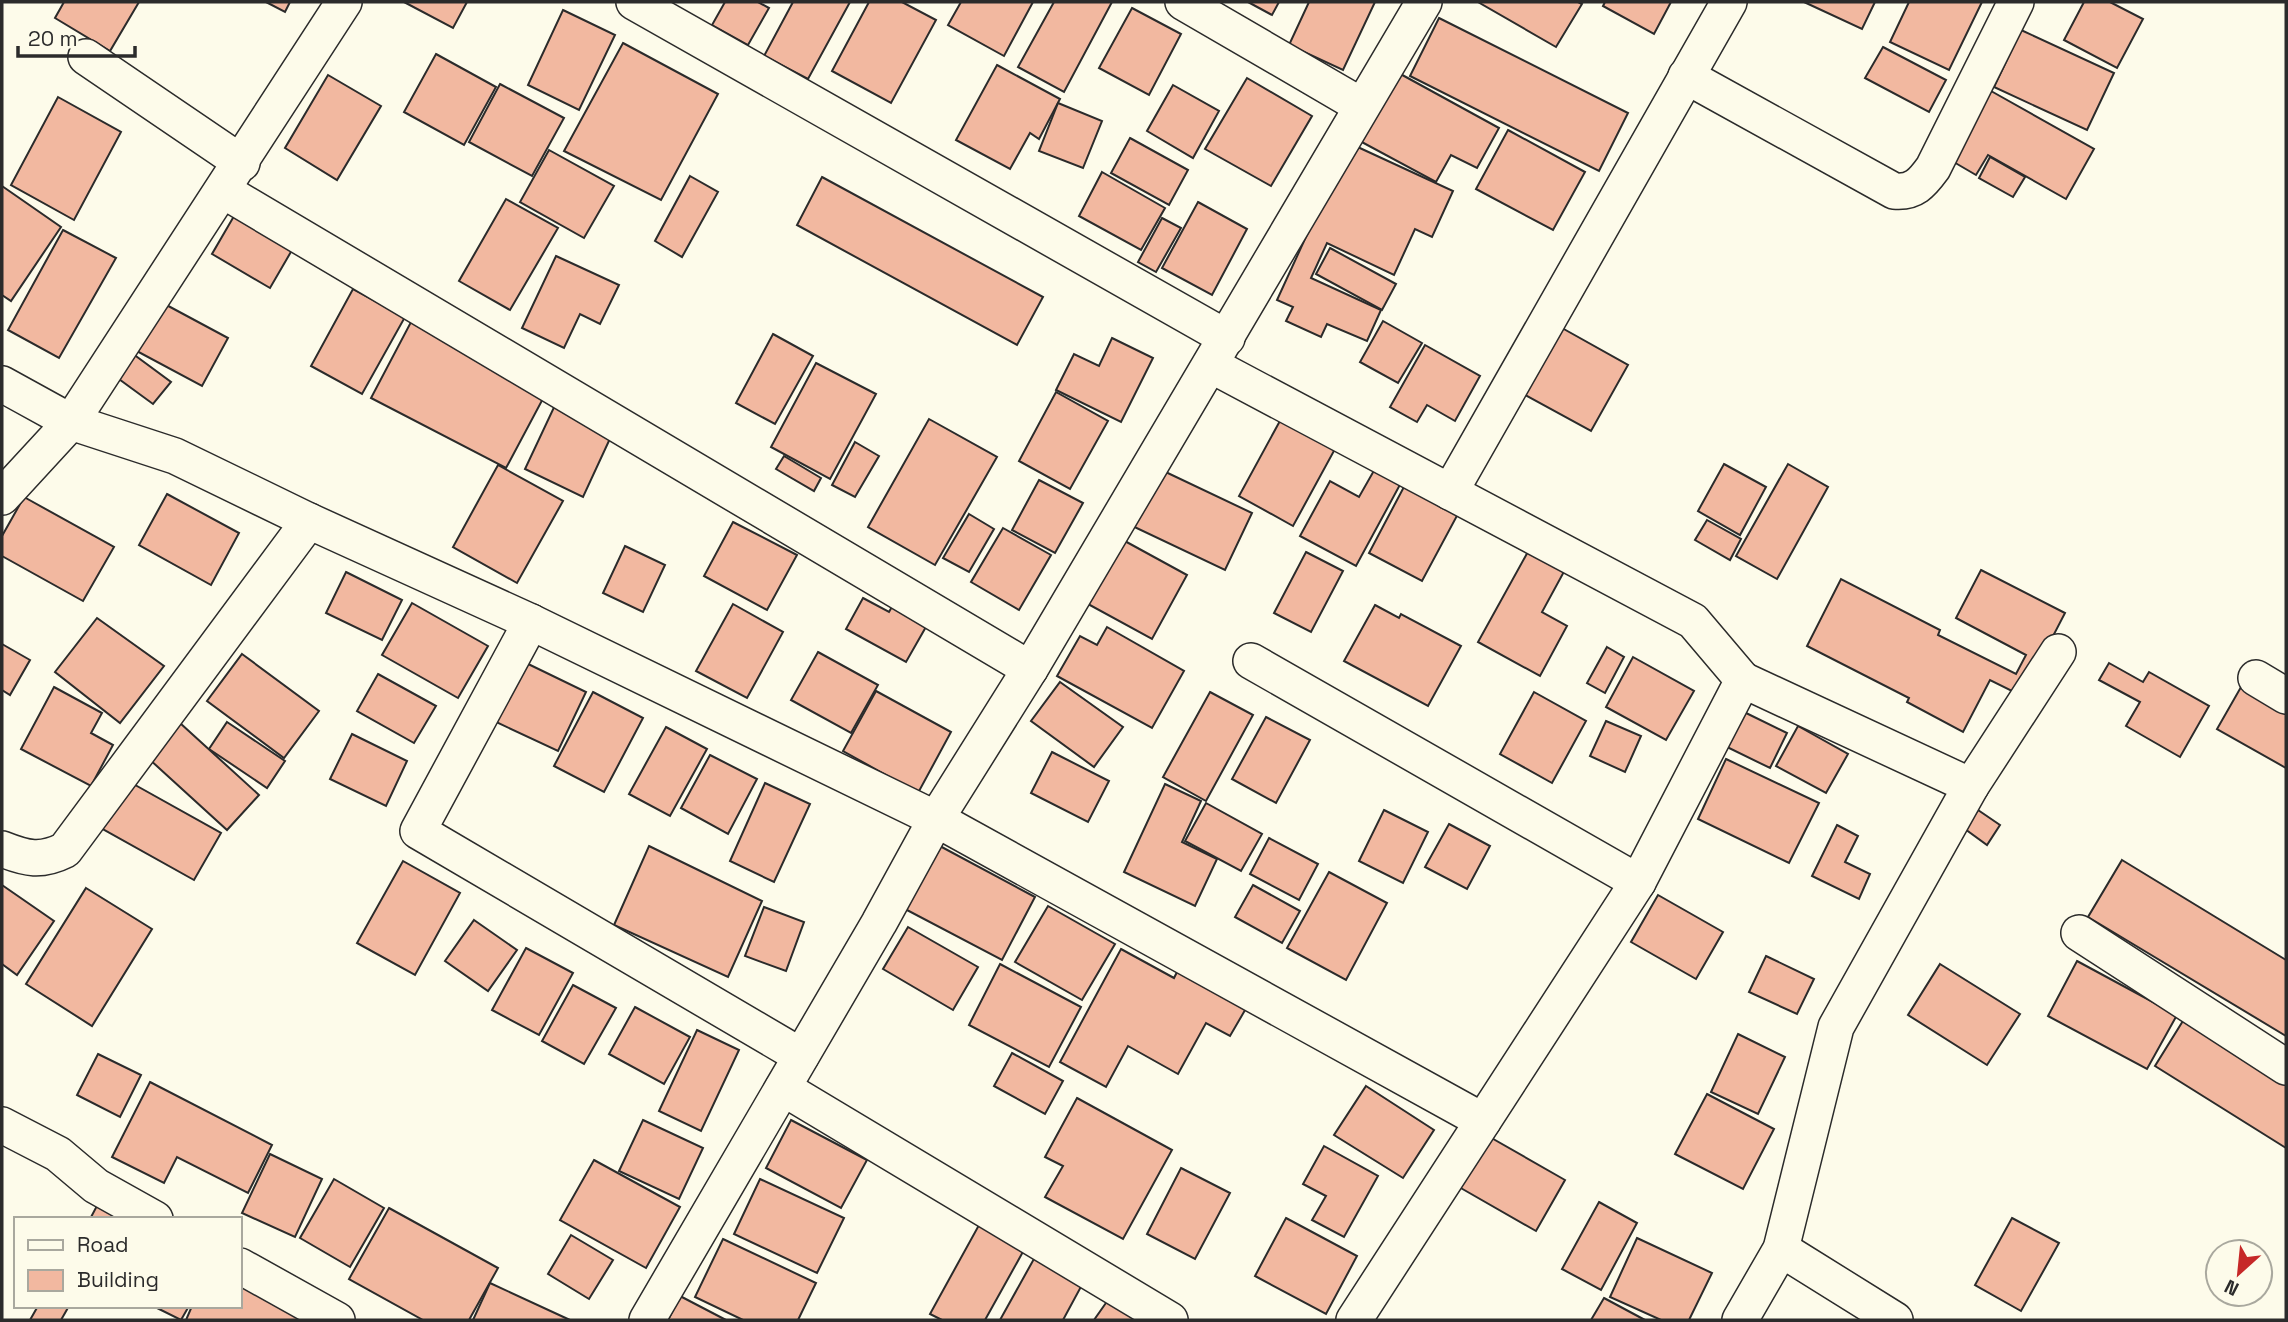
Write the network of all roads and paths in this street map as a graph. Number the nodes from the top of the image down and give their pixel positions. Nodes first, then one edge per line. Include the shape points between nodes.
1 (345, 2) edge
2 (634, 2) edge
3 (1183, 2) edge
4 (1424, 2) edge
5 (1729, 2) edge
6 (2016, 2) edge
7 (86, 57) dead end
8 (1686, 76) junction
9 (1360, 106) junction
10 (233, 177) junction
11 (1219, 351) junction
12 (2, 384) edge
13 (71, 422) junction
14 (1450, 492) junction
15 (2, 497) edge
16 (309, 521) junction
17 (531, 622) junction
18 (2058, 652) dead end
19 (1251, 661) dead end
20 (1030, 669) junction
21 (2256, 678) dead end
22 (1743, 680) junction
23 (2286, 696) edge
24 (1971, 786) junction
25 (936, 819) junction
26 (2, 849) edge
27 (1638, 882) junction
28 (2079, 933) dead end
29 (801, 1056) junction
30 (2286, 1067) edge
31 (783, 1088) junction
32 (1483, 1121) junction
33 (2, 1125) edge
34 (151, 1217) edge
35 (1781, 1249) junction
36 (242, 1267) edge
37 (337, 1320) edge
38 (647, 1320) edge
39 (1170, 1320) edge
40 (1354, 1320) edge
41 (1740, 1320) edge
42 (1895, 1320) edge

1 - 10 street
2 - 11 street
3 - 9 street
4 - 9 street
5 - 8 street
6 - 8 street via 1933,169 1920,185 1906,192 1894,191
7 - 10 street
8 - 14 street
9 - 11 street
10 - 13 street
10 - 20 street
11 - 14 street
11 - 20 street
12 - 13 street
13 - 15 street
13 - 16 street via 175,456
14 - 22 street via 1693,621
16 - 17 street
16 - 26 street via 65,850 46,860
17 - 25 street
17 - 29 street via 418,831
18 - 24 street
19 - 27 street
20 - 25 street
21 - 23 street
22 - 24 street
22 - 27 street
24 - 35 street via 1836,1027
25 - 29 street
25 - 32 street
27 - 32 street
28 - 30 street
29 - 31 street
31 - 38 street
31 - 39 street
32 - 40 street
33 - 34 street via 58,1154 96,1186
35 - 41 street
35 - 42 street
36 - 37 street

